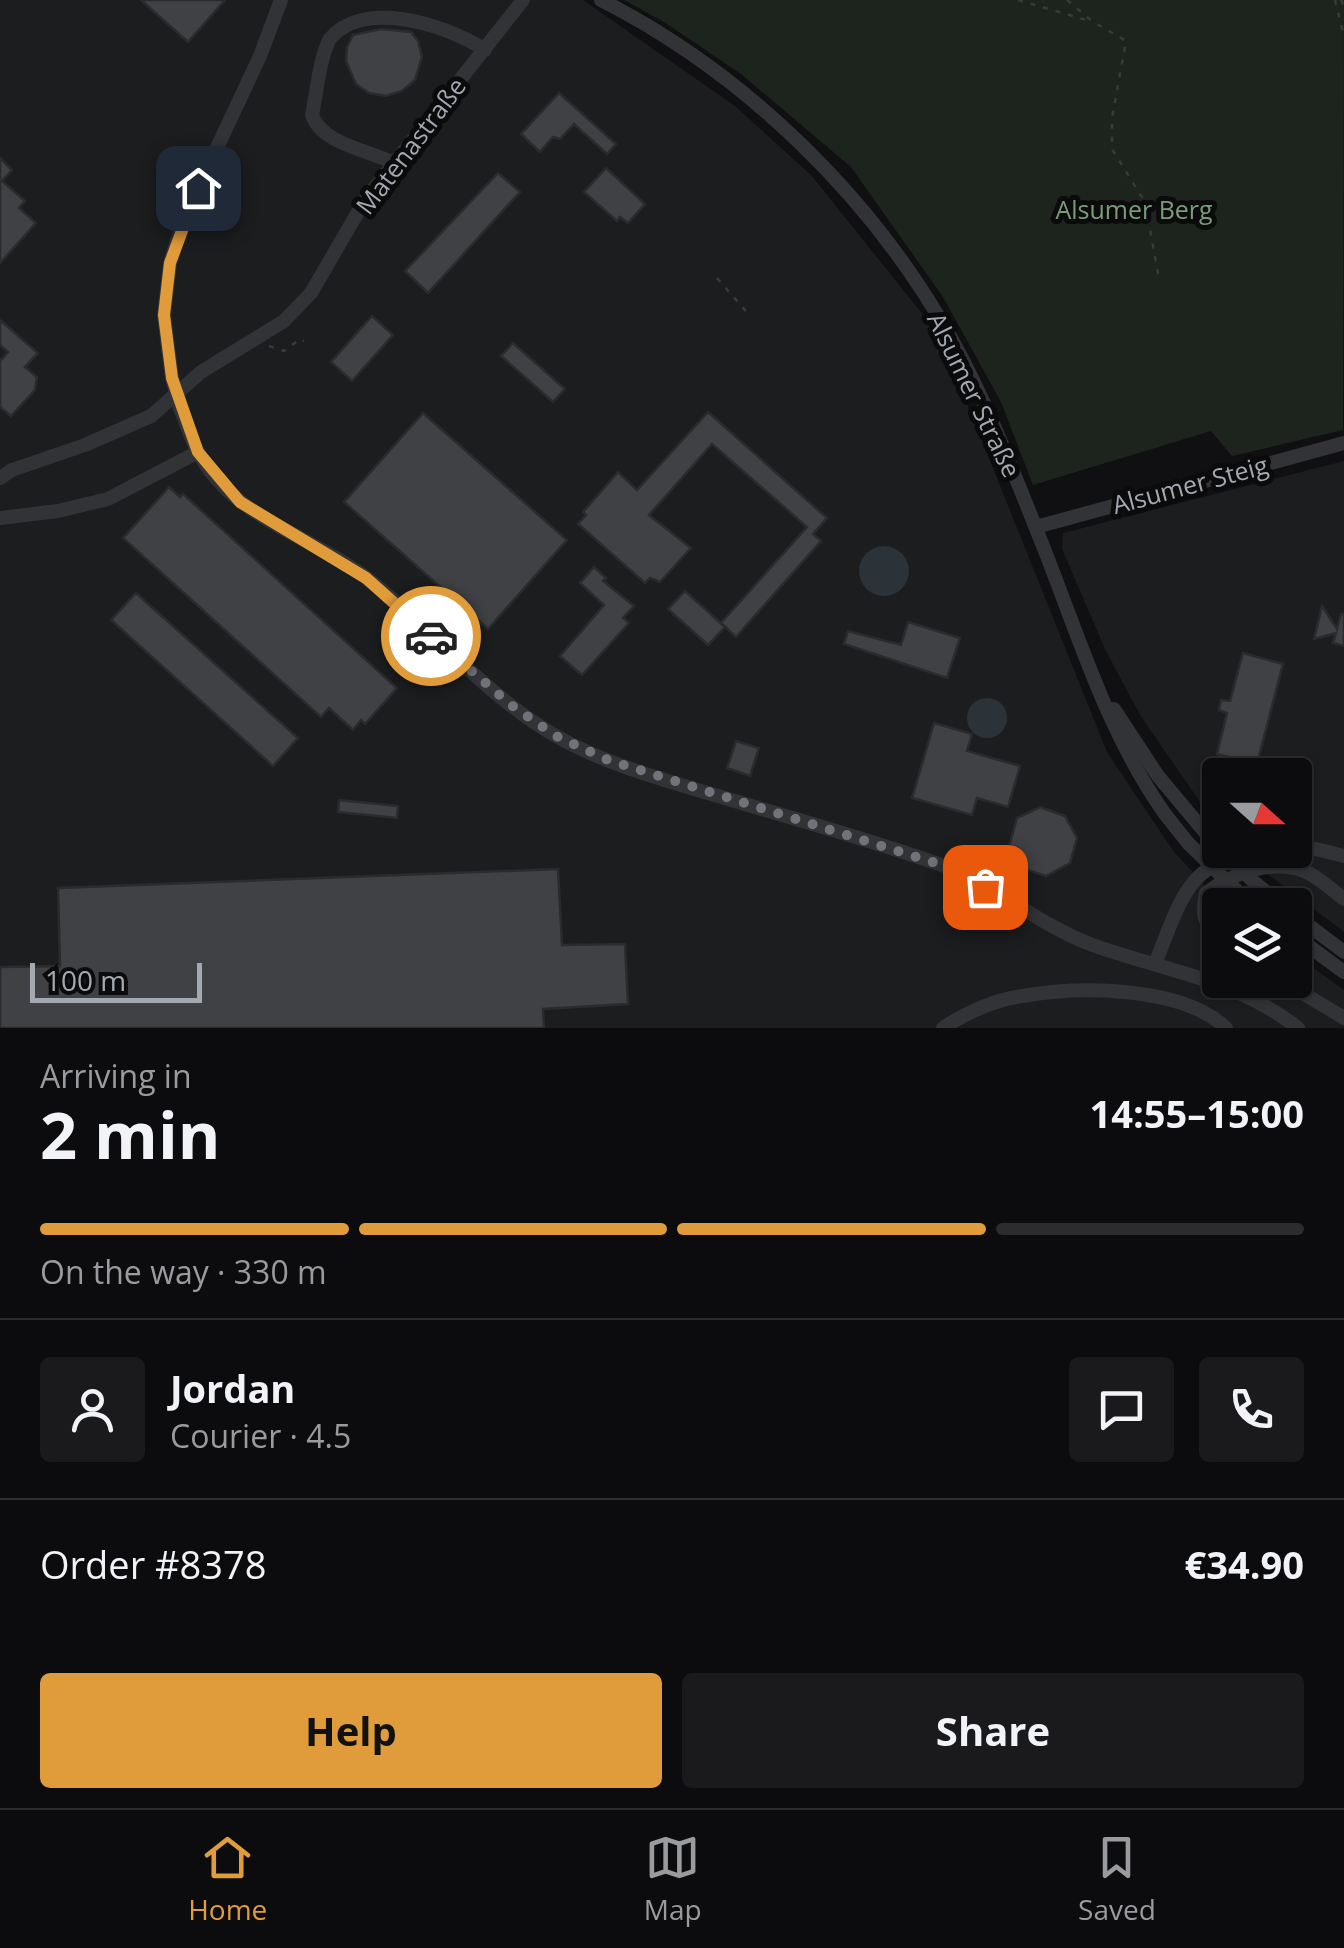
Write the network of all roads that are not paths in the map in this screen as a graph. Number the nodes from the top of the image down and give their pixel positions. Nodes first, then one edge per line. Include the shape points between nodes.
1 (281, 0) edge
2 (523, 0) edge
3 (601, 0) edge
4 (375, 2) edge
5 (396, 2) edge
6 (485, 50) junction
7 (394, 162) junction
8 (1344, 443) edge
9 (198, 452) junction
10 (0, 478) edge
11 (0, 518) edge
12 (1036, 528) junction
13 (1098, 684) junction
14 (1312, 848) edge
15 (1344, 856) edge
16 (1212, 868) edge
17 (1213, 888) edge
18 (1234, 888) edge
19 (1261, 888) edge
20 (1344, 900) edge
21 (1312, 928) edge
22 (1312, 948) edge
23 (1344, 952) edge
24 (1155, 964) junction
25 (1344, 972) edge
26 (1311, 998) edge
27 (1344, 1018) edge
28 (943, 1028) edge
29 (1226, 1028) edge
30 (1298, 1028) edge

1 - 9 street, bridge via 170,263 164,315 172,378
2 - 6 street, Matenastraße
3 - 12 street, Alsumer Straße via 736,87 804,148 883,236 951,338
4 - 7 street via 356,6 328,40 312,115 328,135
5 - 6 street
6 - 7 street, Matenastraße
7 - 10 street, Matenastraße via 311,294 284,320 201,372 151,416
8 - 12 street, Alsumer Steig
9 - 11 street via 108,499
9 - 24 street via 240,502 366,578 485,684 556,736 670,782 942,865 1051,927
12 - 13 street, Alsumer Straße
13 - 18 street, Alsumer Straße, bridge via 1124,751 1188,843
13 - 19 street, Alsumer Straße, bridge via 1197,826
14 - 15 street
16 - 24 street via 1182,896
17 - 20 street via 1230,875 1274,866 1301,870
21 - 23 street
22 - 25 street
24 - 30 street via 1226,985
26 - 27 street
28 - 29 street via 1019,996 1063,992 1181,1002

